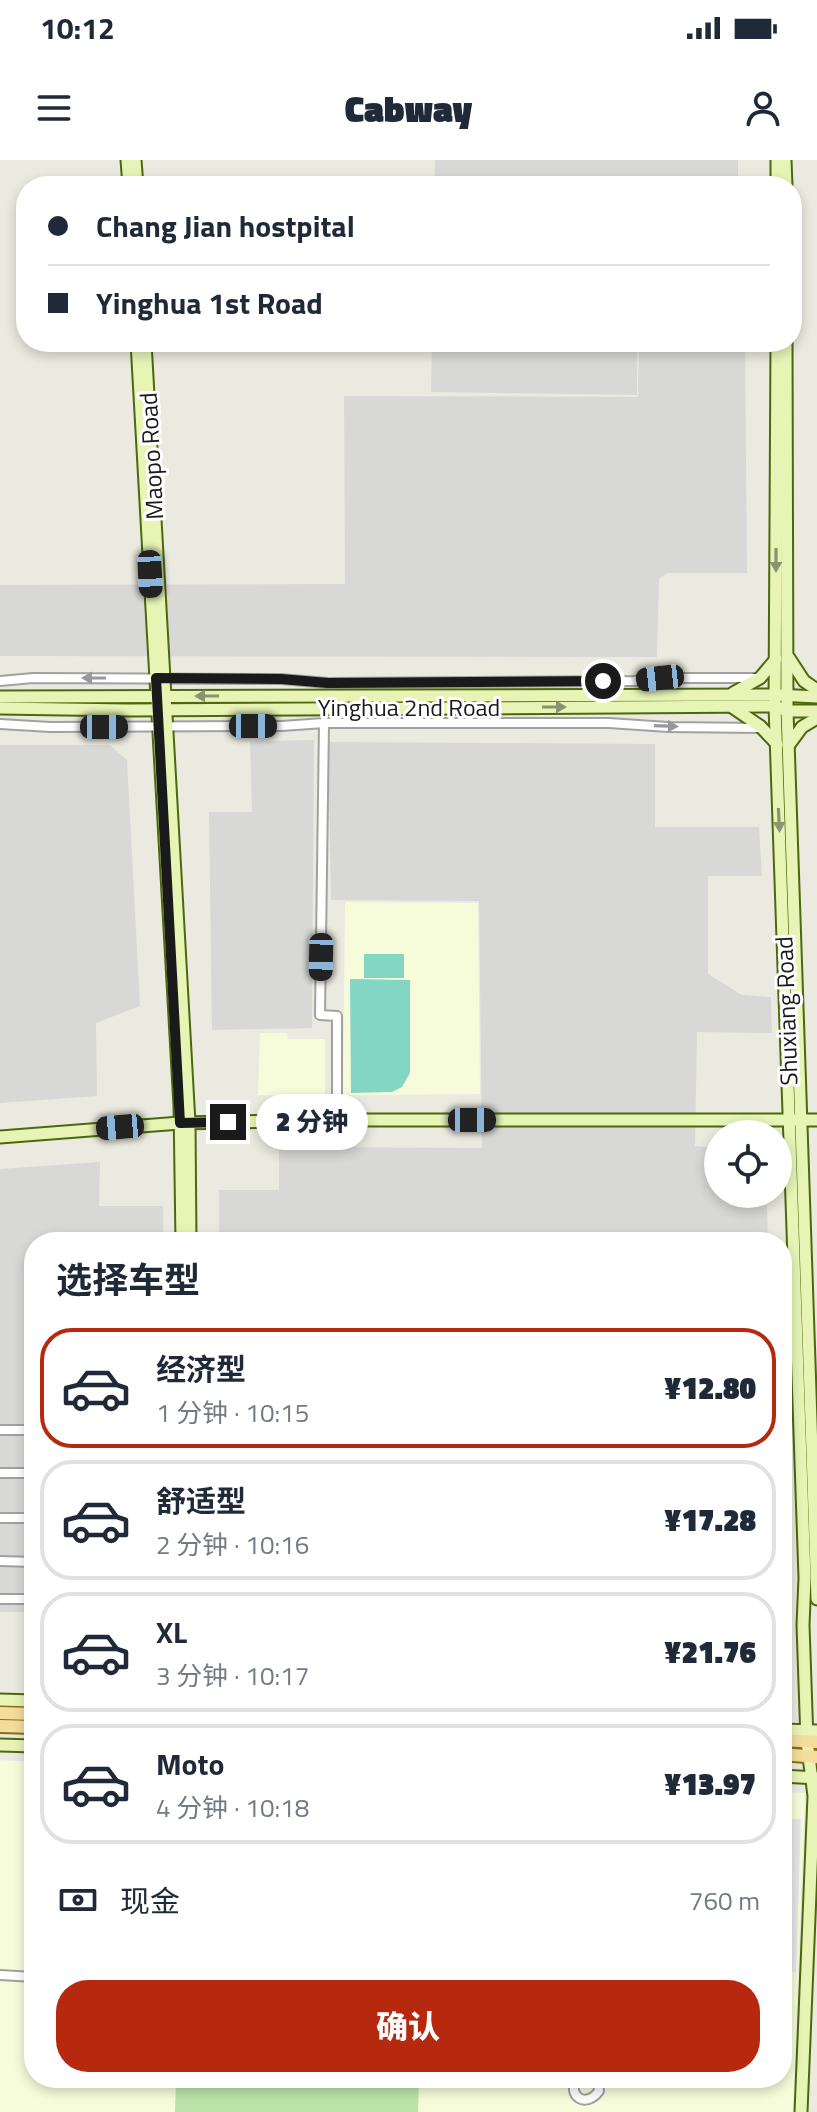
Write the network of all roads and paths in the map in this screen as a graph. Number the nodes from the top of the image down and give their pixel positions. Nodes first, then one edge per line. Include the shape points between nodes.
1 (138, 352) edge
2 (145, 352) edge
3 (777, 352) edge
4 (786, 352) edge
5 (782, 658) junction
6 (160, 678) junction
7 (760, 678) junction
8 (802, 678) junction
9 (817, 679) edge
10 (0, 681) edge
11 (817, 690) edge
12 (0, 697) edge
13 (162, 697) junction
14 (817, 697) edge
15 (730, 701) junction
16 (782, 702) junction
17 (0, 708) edge
18 (162, 710) junction
19 (817, 711) edge
20 (817, 718) edge
21 (324, 723) junction
22 (0, 724) edge
23 (163, 726) junction
24 (802, 727) junction
25 (762, 728) junction
26 (817, 728) edge
27 (782, 746) junction
28 (337, 1120) junction
29 (795, 1120) junction
30 (817, 1120) edge
31 (184, 1123) junction
32 (0, 1137) edge
33 (182, 1232) edge
34 (189, 1232) edge
35 (0, 1430) edge
36 (24, 1430) edge
37 (0, 1473) edge
38 (24, 1473) edge
39 (0, 1518) edge
40 (24, 1518) edge
41 (0, 1561) edge
42 (24, 1562) edge
43 (0, 1599) edge
44 (24, 1599) edge
45 (817, 1599) edge
46 (0, 1700) edge
47 (24, 1701) edge
48 (0, 1713) edge
49 (24, 1714) edge
50 (0, 1726) edge
51 (24, 1727) edge
52 (792, 1732) edge
53 (812, 1736) edge
54 (792, 1739) edge
55 (0, 1745) edge
56 (24, 1746) edge
57 (792, 1755) edge
58 (813, 1756) edge
59 (792, 1777) edge
60 (814, 1778) edge
61 (817, 1826) edge
62 (0, 1975) edge
63 (24, 1976) edge
64 (574, 2088) edge
65 (599, 2088) edge
66 (801, 2112) edge
67 (807, 2112) edge

1 - 6 street, Maopo Road
2 - 6 street, Maopo Road
3 -> 5 street, Shuxiang Road
4 - 5 street, Shuxiang Road
5 - 7 street
5 - 8 street
5 - 16 street, Shuxiang Road
6 - 7 street, Yinghua 2nd Road via 328,683
6 -> 10 street, Yinghua 2nd Road
6 - 13 street, Maopo Road
7 - 15 street
8 - 9 street
8 - 11 street
12 - 13 street, Yinghua 2nd Road
15 -> 13 street, Yinghua 2nd Road
13 - 18 street, Maopo Road
14 - 16 street, Yinghua 2nd Road
15 - 16 street, Yinghua 2nd Road
18 -> 15 street, Yinghua 2nd Road
15 - 25 street
16 - 19 street, Yinghua 2nd Road
16 - 27 street, Shuxiang Road
17 - 18 street, Yinghua 2nd Road
18 - 23 street, Maopo Road
20 - 24 street
21 - 23 street, Yinghua 2nd Road
21 -> 25 street, Yinghua 2nd Road
21 - 28 street via 320,1015 337,1016
22 - 23 street, Yinghua 2nd Road
23 - 31 street, Maopo Road
24 - 26 street
24 - 27 street
25 - 27 street
27 - 29 street, Shuxiang Road
28 - 29 street
28 - 31 street
29 - 30 street
29 - 45 street, Shuxiang Road
29 - 53 street, Shuxiang Road via 803,1625
31 - 32 street
31 - 33 street, Maopo Road
31 - 34 street, Maopo Road
35 - 36 street
37 - 38 street
39 - 40 street
41 - 42 street
43 - 44 street
46 - 47 street
48 - 49 main road
50 - 51 main road
52 - 53 street
53 - 54 main road
53 - 58 street, Shuxiang Road
55 - 56 street
57 - 58 main road
58 - 60 street, Shuxiang Road
59 - 60 street
60 - 66 street, Shuxiang Road
61 - 67 street
62 - 63 street
64 - 65 street via 585,2100

